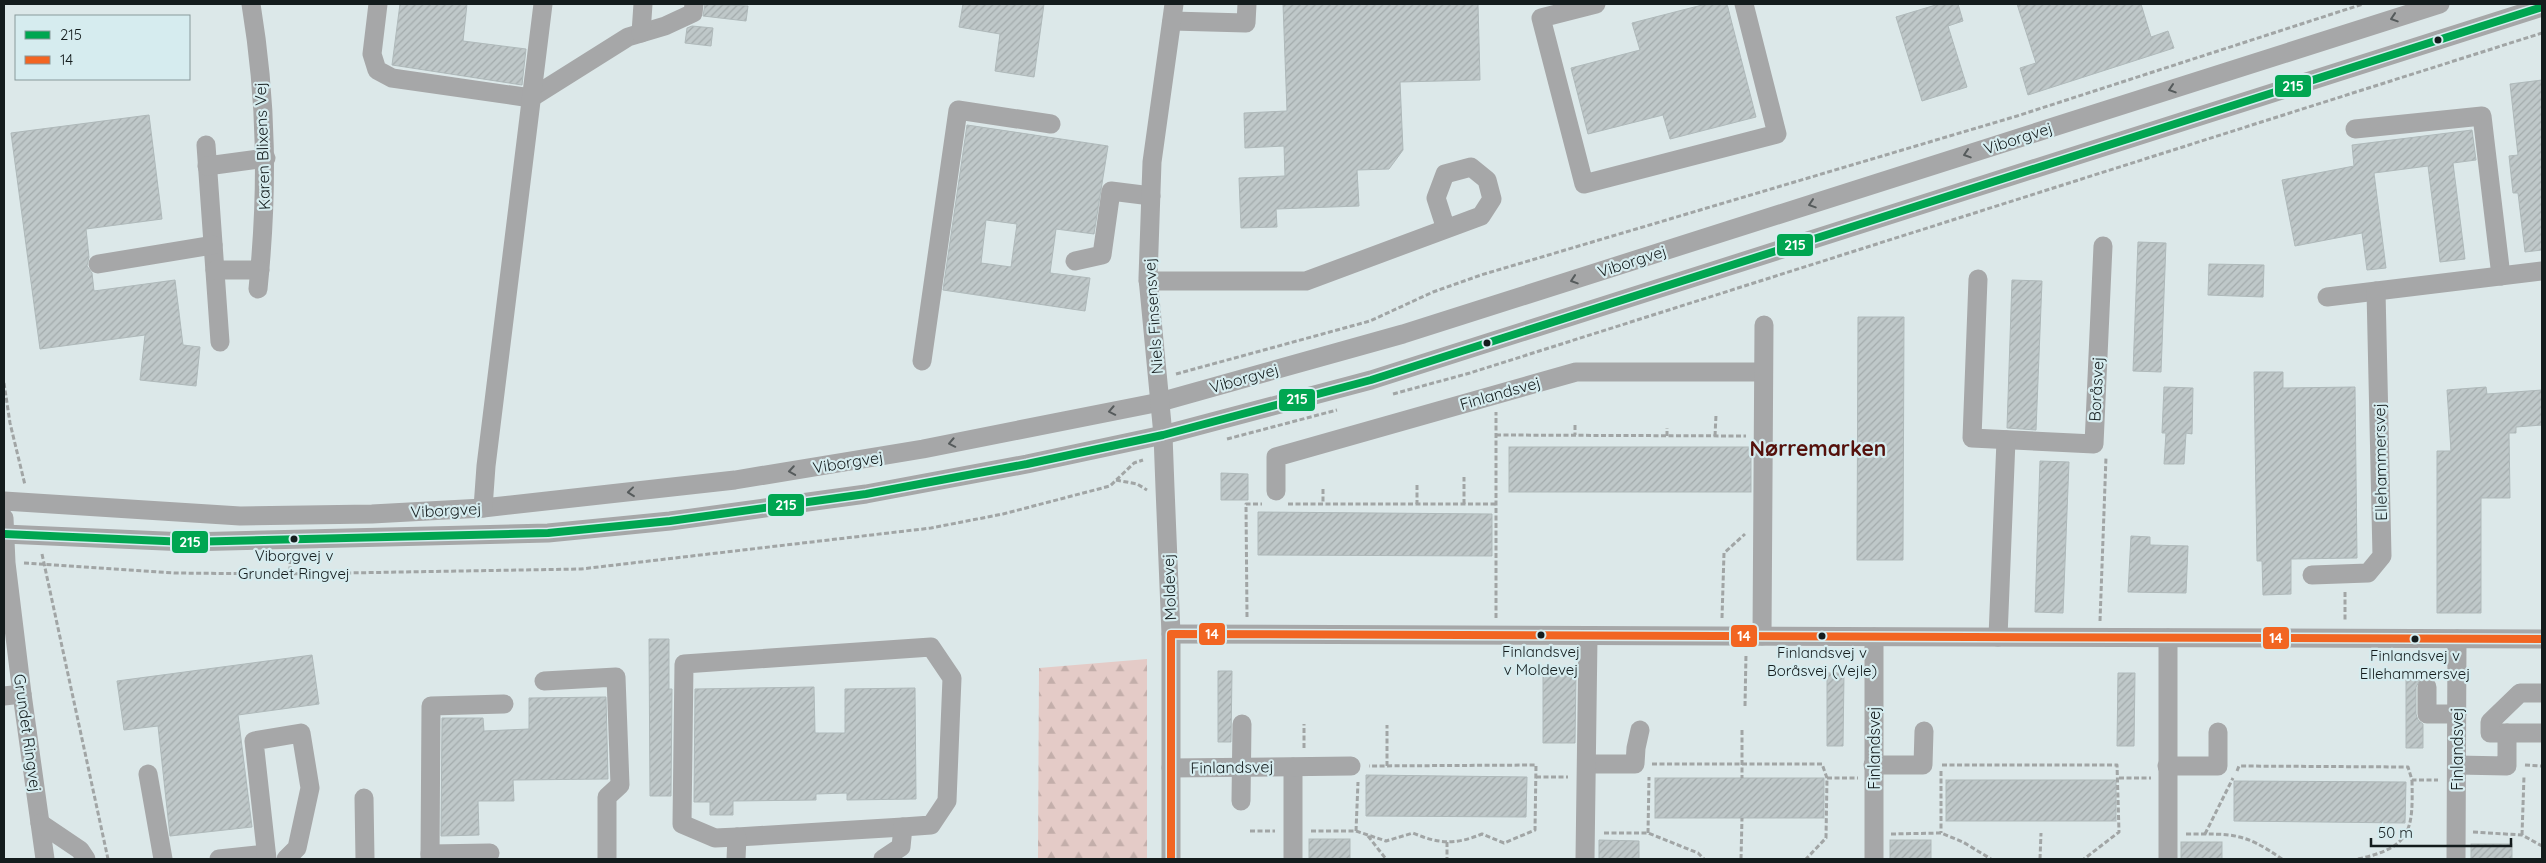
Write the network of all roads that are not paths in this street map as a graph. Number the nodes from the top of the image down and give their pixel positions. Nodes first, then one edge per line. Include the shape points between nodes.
1 (251, 4) edge
2 (378, 4) edge
3 (543, 4) edge
4 (644, 4) edge
5 (694, 4) edge
6 (1247, 4) edge
7 (1596, 4) edge
8 (1744, 4) edge
9 (2440, 4) edge
10 (2542, 7) edge
11 (1173, 12) edge
12 (641, 33) junction
13 (531, 98) junction
14 (1050, 124) dead end
15 (2355, 129) dead end
16 (206, 145) dead end
17 (266, 158) junction
18 (207, 166) junction
19 (1151, 196) junction
20 (1446, 229) dead end
21 (213, 245) junction
22 (2103, 246) dead end
23 (1075, 262) dead end
24 (98, 264) dead end
25 (214, 270) junction
26 (260, 270) junction
27 (2542, 271) edge
28 (2501, 276) junction
29 (1978, 278) dead end
30 (1148, 281) junction
31 (258, 289) dead end
32 (2376, 291) junction
33 (2327, 297) dead end
34 (1764, 325) dead end
35 (220, 342) dead end
36 (922, 362) dead end
37 (1763, 372) junction
38 (1160, 402) junction
39 (1163, 435) junction
40 (2006, 440) junction
41 (1277, 499) road end
42 (4, 501) edge
43 (483, 508) junction
44 (4, 529) edge
45 (2312, 575) dead end
46 (1171, 634) junction
47 (1754, 636) junction
48 (1588, 637) junction
49 (1874, 637) junction
50 (1998, 637) junction
51 (2168, 638) junction
52 (2457, 639) junction
53 (2542, 639) edge
54 (544, 681) dead end
55 (2427, 687) dead end
56 (2542, 693) edge
57 (13, 695) edge
58 (504, 704) dead end
59 (2457, 714) junction
60 (1242, 724) dead end
61 (1640, 730) dead end
62 (1924, 731) dead end
63 (2218, 732) dead end
64 (2524, 733) edge
65 (1587, 764) junction
66 (1873, 765) junction
67 (1355, 766) road end
68 (2167, 766) junction
69 (1242, 767) junction
70 (1298, 767) junction
71 (1172, 768) junction
72 (2456, 773) junction
73 (148, 774) dead end
74 (364, 798) dead end
75 (1241, 801) dead end
76 (40, 823) junction
77 (903, 827) junction
78 (737, 837) junction
79 (490, 853) dead end
80 (266, 856) edge
81 (430, 857) edge
82 (45, 859) edge
83 (86, 859) edge
84 (163, 859) edge
85 (219, 859) edge
86 (286, 859) edge
87 (365, 859) edge
88 (607, 859) edge
89 (736, 859) edge
90 (883, 859) edge
91 (1171, 859) edge
92 (1293, 859) edge
93 (1586, 859) edge
94 (1874, 859) edge
95 (2168, 859) edge
96 (2456, 859) edge

1 - 17 street, Karen Blixens Vej via 264,104
2 - 13 street via 372,54 377,70 392,78
3 - 13 street
4 - 12 street
5 - 12 street via 693,13
6 - 11 street via 1246,23
7 - 8 street via 1541,18 1584,184 1777,134
9 -> 38 street, Viborgvej via 1403,334
10 - 39 street, Viborgvej via 1372,380
11 - 19 street, Niels Finsensvej via 1152,162
12 - 13 street via 628,37
13 - 43 street
14 - 36 street via 958,110
15 - 28 street via 2482,116
16 - 18 street
17 - 18 street
17 - 26 street, Karen Blixens Vej
18 - 21 street
19 - 23 street via 1111,191 1102,255
19 - 30 street, Niels Finsensvej
20 - 30 street via 1306,280
21 - 24 street
21 - 25 street
22 - 40 street, Boråsvej via 2094,444
25 - 26 street
25 - 35 street
26 - 31 street, Karen Blixens Vej
27 - 28 street
28 - 32 street
29 - 40 street, Boråsvej via 1972,438
30 - 38 street, Niels Finsensvej
32 - 33 street
32 - 45 street, Ellehammersvej via 2382,556 2368,573
34 - 37 street
37 - 41 street, Finlandsvej via 1576,372 1276,457
37 - 47 street via 1762,519
38 - 39 street, Niels Finsensvej
38 -> 43 street, Viborgvej via 923,450 735,480
39 - 44 street, Viborgvej via 866,494 670,521 548,533 187,542 38,536
39 - 46 street, Moldevej
40 - 50 street
42 - 43 street, Viborgvej via 240,516
44 - 57 street, Grundet Ringvej
46 - 48 street
46 - 71 street, Moldevej
47 - 48 street
47 - 49 street
48 - 65 street
49 - 50 street
49 - 66 street, Finlandsvej
50 - 51 street
51 - 52 street
51 - 68 street
52 - 53 street
52 - 59 street, Finlandsvej
54 - 88 street via 616,677 620,785 607,797
55 - 59 street via 2427,714
56 - 64 street via 2520,692 2490,722 2490,732
57 - 76 street, Grundet Ringvej
58 - 81 street via 431,706
59 - 72 street, Finlandsvej
60 - 69 street
61 - 65 street via 1635,764
62 - 66 street via 1923,765
63 - 68 street via 2218,766
64 - 72 street via 2507,766
65 - 93 street
66 - 94 street, Finlandsvej
67 - 70 street, Finlandsvej
68 - 95 street
69 - 70 street, Finlandsvej
69 - 71 street, Finlandsvej
69 - 75 street
70 - 92 street, Finlandsvej
71 - 91 street, Moldevej
72 - 96 street, Finlandsvej
73 - 84 street
74 - 87 street
76 - 82 street, Grundet Ringvej
76 - 83 street via 80,850
77 - 78 street
77 - 78 street via 931,826 947,802 952,678 932,647 684,664 682,824 715,838
77 - 90 street via 901,847
78 - 89 street
79 - 81 street
80 - 85 street
80 - 86 street via 254,741 301,733 310,788 297,848

